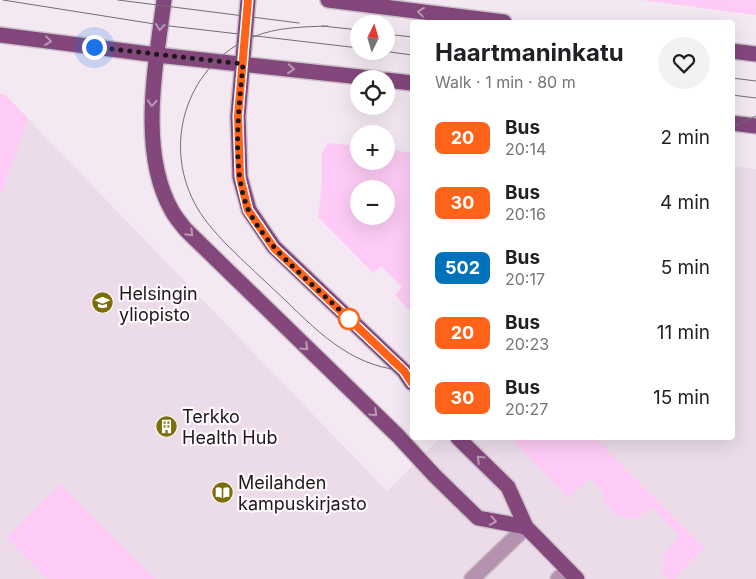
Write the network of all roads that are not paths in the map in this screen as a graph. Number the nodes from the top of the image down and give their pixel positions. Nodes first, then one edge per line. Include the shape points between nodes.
1 (164, 0) edge
2 (248, 0) edge
3 (328, 0) edge
4 (488, 20) edge
5 (0, 35) edge
6 (735, 51) edge
7 (756, 54) edge
8 (157, 55) junction
9 (243, 64) junction
10 (350, 76) edge
11 (395, 81) edge
12 (410, 83) edge
13 (735, 123) edge
14 (756, 126) edge
15 (410, 380) edge
16 (460, 440) edge
17 (526, 527) junction
18 (568, 576) edge
19 (472, 579) edge

1 -> 8 main road
2 - 9 main road
4 -> 3 main road
5 -> 8 main road
6 - 7 main road
8 - 9 main road
8 -> 17 main road via 151,108 152,144 164,192 172,212 186,230 478,518
9 -> 10 main road
9 - 15 main road via 238,116 239,170 248,210 274,248
11 - 12 main road
13 - 14 main road
17 -> 16 main road via 508,487
17 - 18 main road
17 - 19 street

